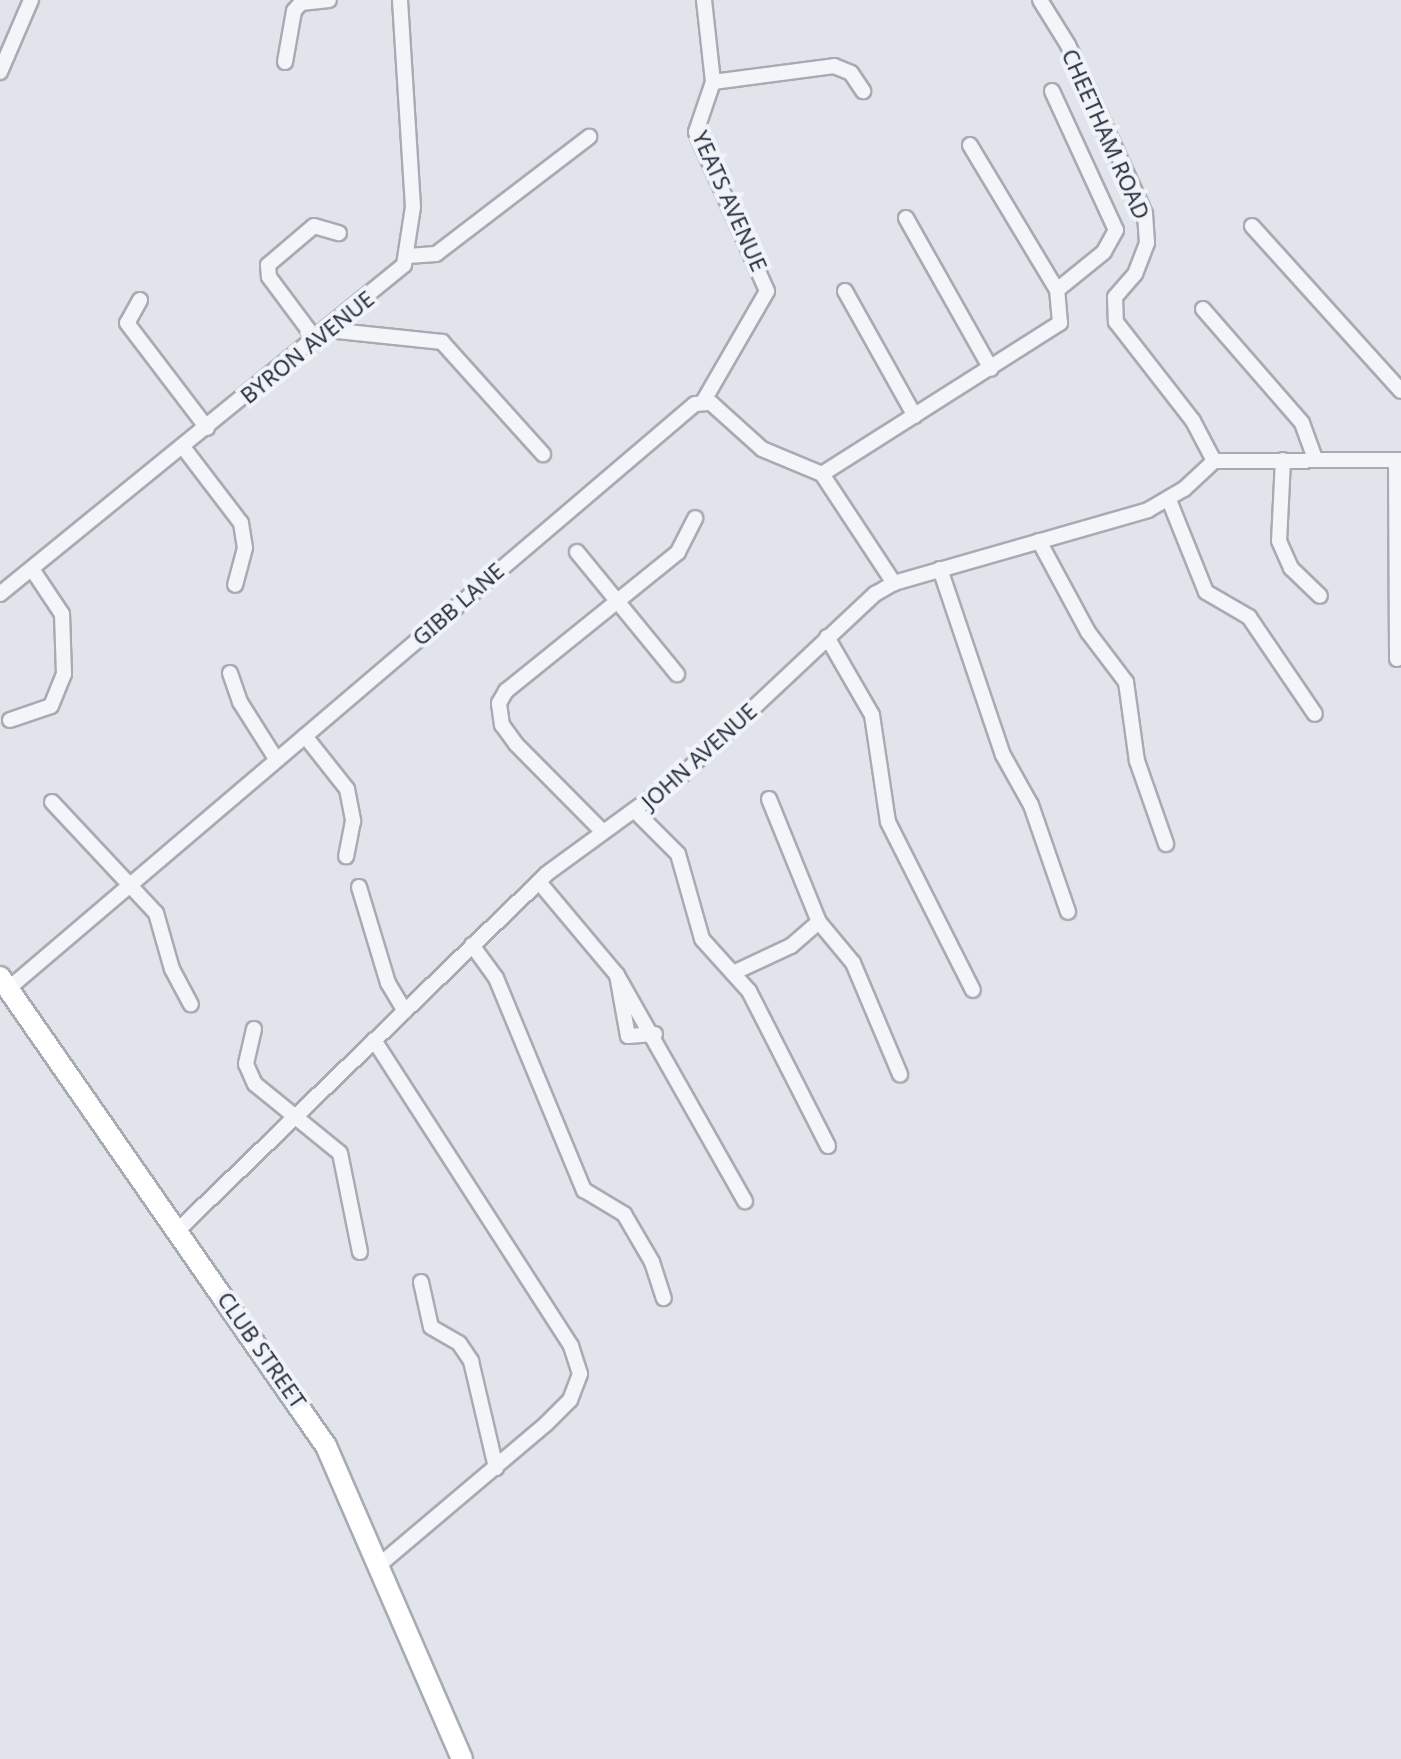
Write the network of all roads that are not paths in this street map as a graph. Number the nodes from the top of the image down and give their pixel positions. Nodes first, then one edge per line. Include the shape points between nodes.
1 (31, 0) edge
2 (329, 0) edge
3 (400, 0) edge
4 (704, 0) edge
5 (1040, 0) edge
6 (285, 62) dead end
7 (0, 72) edge
8 (713, 82) junction
9 (863, 91) dead end
10 (1052, 91) dead end
11 (589, 137) dead end
12 (970, 145) dead end
13 (906, 218) dead end
14 (1252, 226) dead end
15 (339, 233) dead end
16 (408, 256) junction
17 (1057, 290) junction
18 (845, 291) dead end
19 (140, 300) dead end
20 (1203, 309) dead end
21 (328, 330) junction
22 (316, 340) junction
23 (991, 369) junction
24 (1401, 391) edge
25 (703, 402) junction
26 (915, 416) junction
27 (207, 428) junction
28 (183, 447) junction
29 (543, 454) dead end
30 (1315, 459) junction
31 (1283, 460) junction
32 (1398, 460) edge
33 (1214, 461) junction
34 (822, 474) junction
35 (1169, 500) junction
36 (695, 518) dead end
37 (1039, 541) junction
38 (577, 552) dead end
39 (32, 569) junction
40 (940, 569) junction
41 (894, 583) junction
42 (235, 585) dead end
43 (0, 594) edge
44 (1320, 596) dead end
45 (618, 601) junction
46 (827, 637) junction
47 (1397, 659) dead end
48 (230, 673) dead end
49 (677, 674) dead end
50 (1315, 714) dead end
51 (10, 720) dead end
52 (305, 736) junction
53 (276, 759) junction
54 (769, 799) dead end
55 (52, 802) dead end
56 (637, 813) junction
57 (603, 832) junction
58 (1166, 844) dead end
59 (346, 856) dead end
60 (539, 882) junction
61 (130, 884) junction
62 (359, 887) dead end
63 (1068, 912) dead end
64 (819, 922) junction
65 (472, 945) junction
66 (733, 973) junction
67 (617, 975) junction
68 (4, 983) edge
69 (973, 990) dead end
70 (191, 1004) dead end
71 (405, 1011) junction
72 (254, 1029) dead end
73 (655, 1034) junction
74 (374, 1040) junction
75 (900, 1074) dead end
76 (297, 1114) junction
77 (828, 1146) dead end
78 (745, 1201) dead end
79 (178, 1230) junction
80 (360, 1252) dead end
81 (421, 1282) dead end
82 (664, 1298) dead end
83 (496, 1468) junction
84 (379, 1565) junction
85 (462, 1759) edge

1 - 7 street
2 - 6 street via 301,3 294,11
3 - 16 street via 413,207
4 - 8 street, YEATS AVENUE
5 - 33 street, CHEETHAM ROAD via 1068,45 1145,214 1143,257 1119,289 1114,313 1123,336 1193,421
8 - 9 street via 825,65 851,73
8 - 25 street, YEATS AVENUE via 696,132 767,291
10 - 17 street via 1116,230 1104,252
11 - 16 street via 436,254
12 - 17 street
13 - 23 street
14 - 24 street
15 - 22 street via 314,226 268,265 269,277
16 - 21 street, BYRON AVENUE via 391,279
17 - 23 street via 1057,328
18 - 26 street
19 - 27 street via 127,323
20 - 30 street via 1302,423
21 - 22 street, BYRON AVENUE
21 - 29 street via 442,342
22 - 27 street, BYRON AVENUE
23 - 26 street
25 - 34 street via 717,406 762,449
25 - 52 street, GIBB LANE via 642,446
26 - 34 street
27 - 28 street, BYRON AVENUE
28 - 39 street, BYRON AVENUE
28 - 42 street via 241,523 245,548
30 - 31 street
30 - 32 street
31 - 33 street
31 - 44 street via 1279,541 1287,563
32 - 47 street
33 - 35 street, JOHN AVENUE
34 - 41 street
35 - 37 street, JOHN AVENUE
35 - 50 street via 1206,592 1249,617
36 - 45 street via 678,552
37 - 40 street, JOHN AVENUE
37 - 58 street via 1088,632 1125,678 1137,761
38 - 45 street
39 - 43 street, BYRON AVENUE
39 - 51 street via 62,614 64,674 51,706
40 - 41 street, JOHN AVENUE
40 - 63 street via 1003,755 1031,805
41 - 46 street, JOHN AVENUE
45 - 49 street
45 - 57 street via 506,691 499,703 502,725 516,744
46 - 56 street, JOHN AVENUE
46 - 69 street via 872,715 888,822
48 - 53 street via 240,702
52 - 53 street, GIBB LANE
52 - 59 street via 347,789 353,821
53 - 61 street, GIBB LANE
54 - 64 street
55 - 61 street
56 - 57 street, JOHN AVENUE
56 - 66 street via 678,854 699,933
57 - 60 street, JOHN AVENUE
60 - 65 street, JOHN AVENUE
60 - 67 street
61 - 68 street, GIBB LANE
61 - 70 street via 156,913 177,983
62 - 71 street via 388,983
64 - 66 street via 791,946
64 - 75 street via 853,963
65 - 71 street, JOHN AVENUE
65 - 82 street via 500,986 584,1190 624,1214 652,1262
66 - 77 street via 749,991
67 - 73 street
67 - 73 street via 626,1034
68 - 79 main road, CLUB STREET
71 - 74 street, JOHN AVENUE
72 - 76 street via 246,1052 249,1074 264,1094
73 - 78 street
74 - 76 street, JOHN AVENUE
74 - 83 street via 578,1365 579,1383 570,1400
76 - 79 street, JOHN AVENUE
76 - 80 street via 325,1135 346,1164
79 - 84 main road, CLUB STREET via 326,1446
81 - 83 street via 431,1327 459,1343 471,1361
83 - 84 street
84 - 85 main road, CLUB STREET

